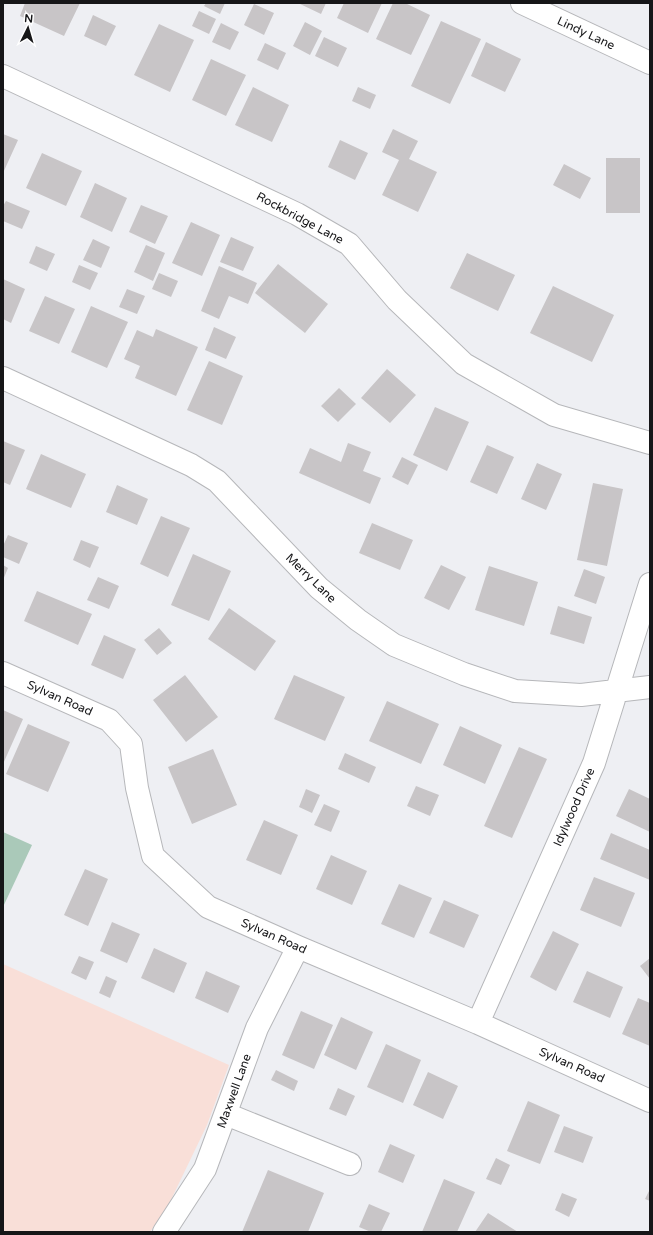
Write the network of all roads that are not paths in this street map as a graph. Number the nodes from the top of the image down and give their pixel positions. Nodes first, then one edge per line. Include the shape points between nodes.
1 (522, 3) edge
2 (650, 63) edge
3 (3, 76) edge
4 (3, 378) edge
5 (650, 442) edge
6 (650, 584) edge
7 (3, 673) edge
8 (650, 687) edge
9 (617, 691) junction
10 (298, 947) junction
11 (478, 1023) junction
12 (650, 1101) edge
13 (226, 1114) junction
14 (350, 1164) dead end
15 (164, 1232) edge

1 - 2 street, Lindy Lane
3 - 5 street, Rockbridge Lane via 297,214 349,244 397,300 464,364 554,415
4 - 9 street, Merry Lane via 191,465 217,481 319,588 394,645 464,674 515,691 581,695
6 - 9 street, Idylwood Drive
7 - 10 street, Sylvan Road via 109,720 131,744 137,788 153,856 208,907
8 - 9 street, Merry Lane
9 - 11 street, Idylwood Drive via 594,763
10 - 11 street, Sylvan Road
10 - 13 street, Maxwell Lane via 257,1028
11 - 12 street, Sylvan Road
13 - 14 street
13 - 15 street, Maxwell Lane via 205,1169

